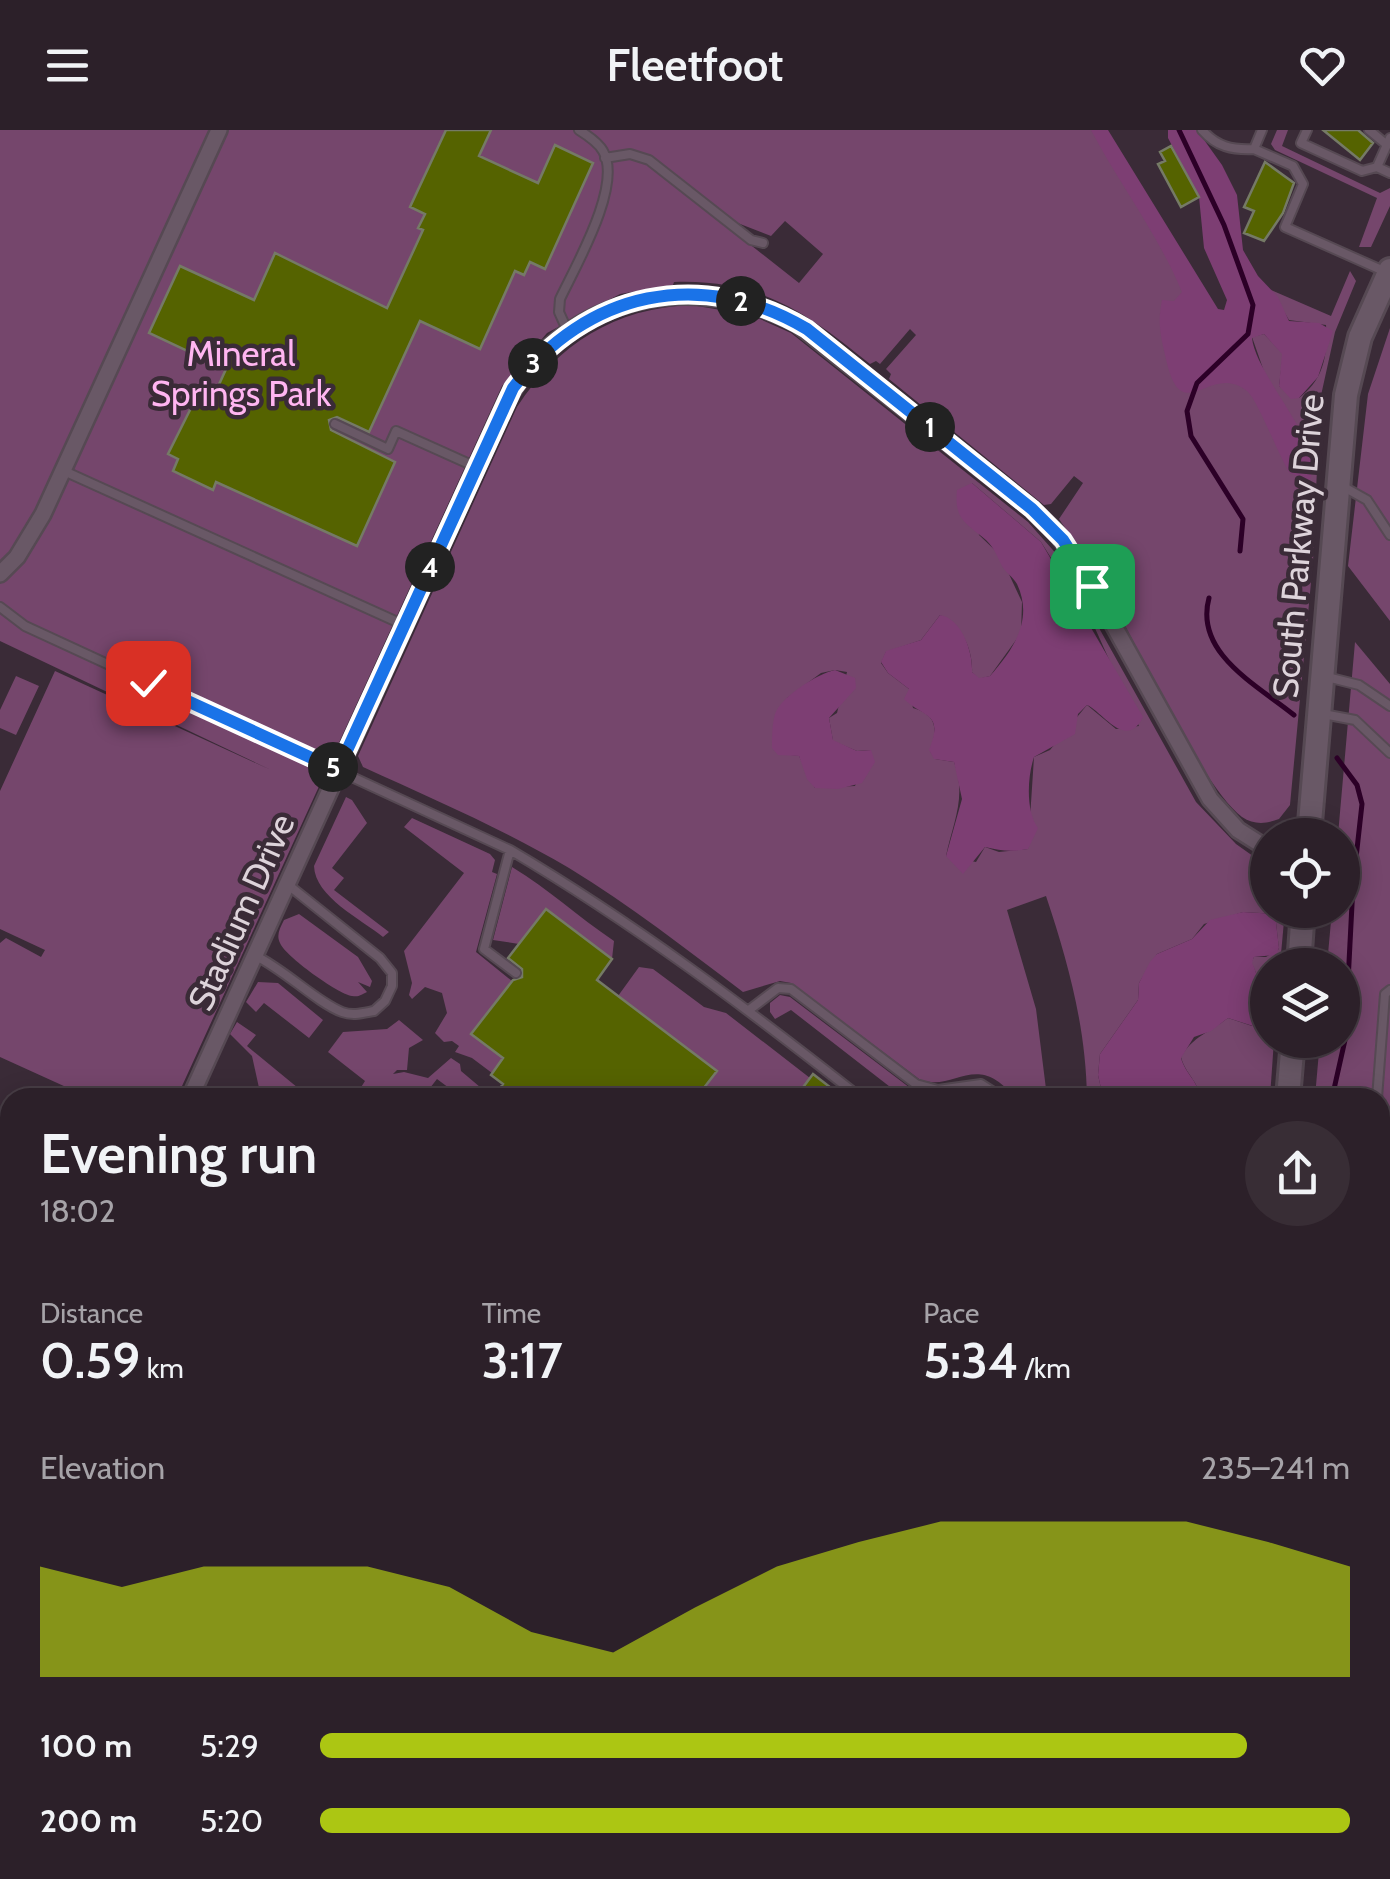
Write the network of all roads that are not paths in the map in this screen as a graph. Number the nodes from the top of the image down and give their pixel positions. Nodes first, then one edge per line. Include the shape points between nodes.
1 (219, 130) edge
2 (579, 130) edge
3 (1202, 130) edge
4 (1262, 130) edge
5 (1307, 130) edge
6 (1370, 130) edge
7 (1388, 141) edge
8 (1254, 149) junction
9 (605, 158) junction
10 (1377, 167) junction
11 (1390, 173) edge
12 (763, 243) dead end
13 (1389, 272) edge
14 (568, 332) junction
15 (335, 424) dead end
16 (476, 466) junction
17 (64, 470) junction
18 (1336, 482) junction
19 (1390, 535) edge
20 (0, 574) edge
21 (0, 607) edge
22 (404, 625) junction
23 (1322, 677) junction
24 (1390, 706) edge
25 (1318, 712) junction
26 (1390, 753) edge
27 (338, 770) junction
28 (1310, 818) edge
29 (1250, 838) edge
30 (510, 850) junction
31 (286, 884) junction
32 (254, 955) junction
33 (516, 973) dead end
34 (1390, 990) edge
35 (750, 1010) junction
36 (1291, 1058) edge
37 (194, 1088) edge
38 (848, 1088) edge
39 (931, 1088) edge
40 (952, 1088) edge
41 (987, 1088) edge
42 (1289, 1088) edge
43 (1378, 1088) edge

1 - 17 street
2 - 9 lane
3 - 8 lane via 1216,144
4 - 8 lane
5 - 10 lane via 1301,143 1362,172
6 - 7 lane
7 - 10 lane
8 - 13 lane via 1292,166 1303,184 1285,227
9 - 12 lane via 630,154 649,160
9 - 14 lane via 604,197 560,299
10 - 11 lane
13 - 18 main road, South Parkway Drive via 1349,376
14 - 16 street, Stadium Drive via 513,388
14 - 29 street, Stadium Drive via 628,302 701,294 768,310 826,343 1054,530 1079,563 1210,799
15 - 16 lane via 388,449 396,431
16 - 22 street, Stadium Drive
17 - 20 street via 30,538
17 - 22 lane
18 - 19 lane via 1367,500
18 - 23 main road, South Parkway Drive
21 - 27 lane via 25,626
22 - 27 street, Stadium Drive
23 - 24 lane via 1359,684
23 - 25 main road, South Parkway Drive
25 - 26 lane via 1355,720
25 - 28 main road, South Parkway Drive
27 - 30 lane
27 - 31 street, Stadium Drive
30 - 33 lane via 484,949
30 - 35 lane
31 - 32 street, Stadium Drive
31 - 32 lane via 380,958 392,973 392,986 374,1011 340,1011
32 - 37 street, Stadium Drive
34 - 43 lane
35 - 38 lane
35 - 39 lane via 778,988 791,989 916,1084
36 - 42 main road
40 - 41 lane

